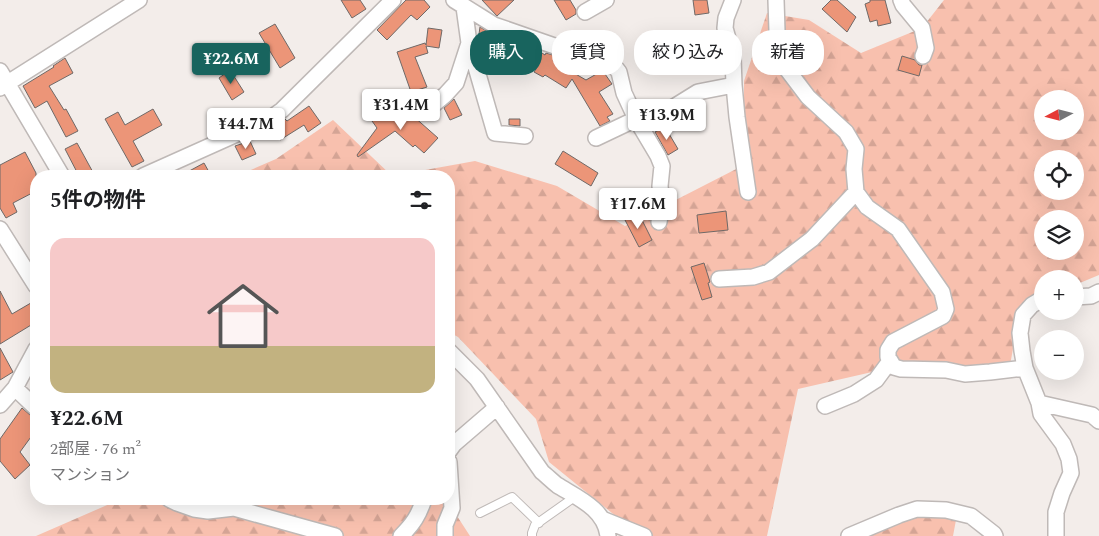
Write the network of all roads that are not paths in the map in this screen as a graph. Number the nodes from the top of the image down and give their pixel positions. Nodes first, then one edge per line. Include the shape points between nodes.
1 (139, 0) edge
2 (393, 0) edge
3 (606, 0) edge
4 (733, 0) edge
5 (776, 0) edge
6 (901, 0) edge
7 (459, 4) edge
8 (585, 12) dead end
9 (469, 43) junction
10 (923, 56) dead end
11 (2, 81) edge
12 (734, 85) junction
13 (433, 105) dead end
14 (636, 119) junction
15 (526, 136) dead end
16 (596, 138) dead end
17 (58, 170) edge
18 (156, 170) edge
19 (748, 192) dead end
20 (856, 192) junction
21 (659, 222) dead end
22 (0, 230) edge
23 (30, 277) edge
24 (719, 279) dead end
25 (1099, 292) edge
26 (1084, 296) edge
27 (1034, 305) edge
28 (455, 357) edge
29 (30, 360) edge
30 (890, 361) junction
31 (1025, 368) junction
32 (15, 388) junction
33 (1, 400) edge
34 (30, 402) edge
35 (1039, 403) junction
36 (825, 406) dead end
37 (497, 407) junction
38 (1099, 420) edge
39 (455, 443) edge
40 (576, 496) junction
41 (183, 505) edge
42 (422, 505) edge
43 (452, 505) edge
44 (480, 513) dead end
45 (602, 519) junction
46 (539, 523) junction
47 (335, 536) edge
48 (401, 536) edge
49 (444, 536) edge
50 (532, 536) edge
51 (608, 536) edge
52 (644, 536) edge
53 (849, 536) edge
54 (996, 536) edge
55 (1056, 536) edge

1 - 11 street
2 - 18 street via 282,110
3 - 8 street
4 - 12 street via 725,28 733,57
5 - 20 street via 783,64 808,97 846,132 856,148
6 - 10 street via 922,28 926,48
7 - 9 street
7 - 14 street via 494,25 615,67
9 - 13 street via 456,83
9 - 15 street via 495,132
11 - 17 street
12 - 14 street via 698,92 669,110
12 - 19 street
14 - 16 street
14 - 21 street via 662,166
20 - 24 street via 812,239 769,272 753,277
20 - 30 street via 868,207 898,229 942,292 946,309 943,316 893,342 888,350
22 - 23 street
25 - 26 street
27 - 31 street via 1023,315 1020,333
28 - 37 street via 477,379
29 - 32 street
30 - 31 street via 901,369 946,370 965,374
30 - 36 street via 876,380
31 - 35 street
32 - 33 street
32 - 34 street
35 - 38 street via 1092,415
35 - 55 street via 1041,414 1063,444 1071,474 1056,512
37 - 39 street
37 - 40 street via 542,472
40 - 45 street
40 - 46 lane
41 - 47 street via 208,511 234,508
42 - 48 street via 412,525
43 - 49 street
44 - 46 lane via 512,497
45 - 51 street
45 - 52 street
46 - 50 lane
53 - 54 street via 917,509 946,510 972,516

